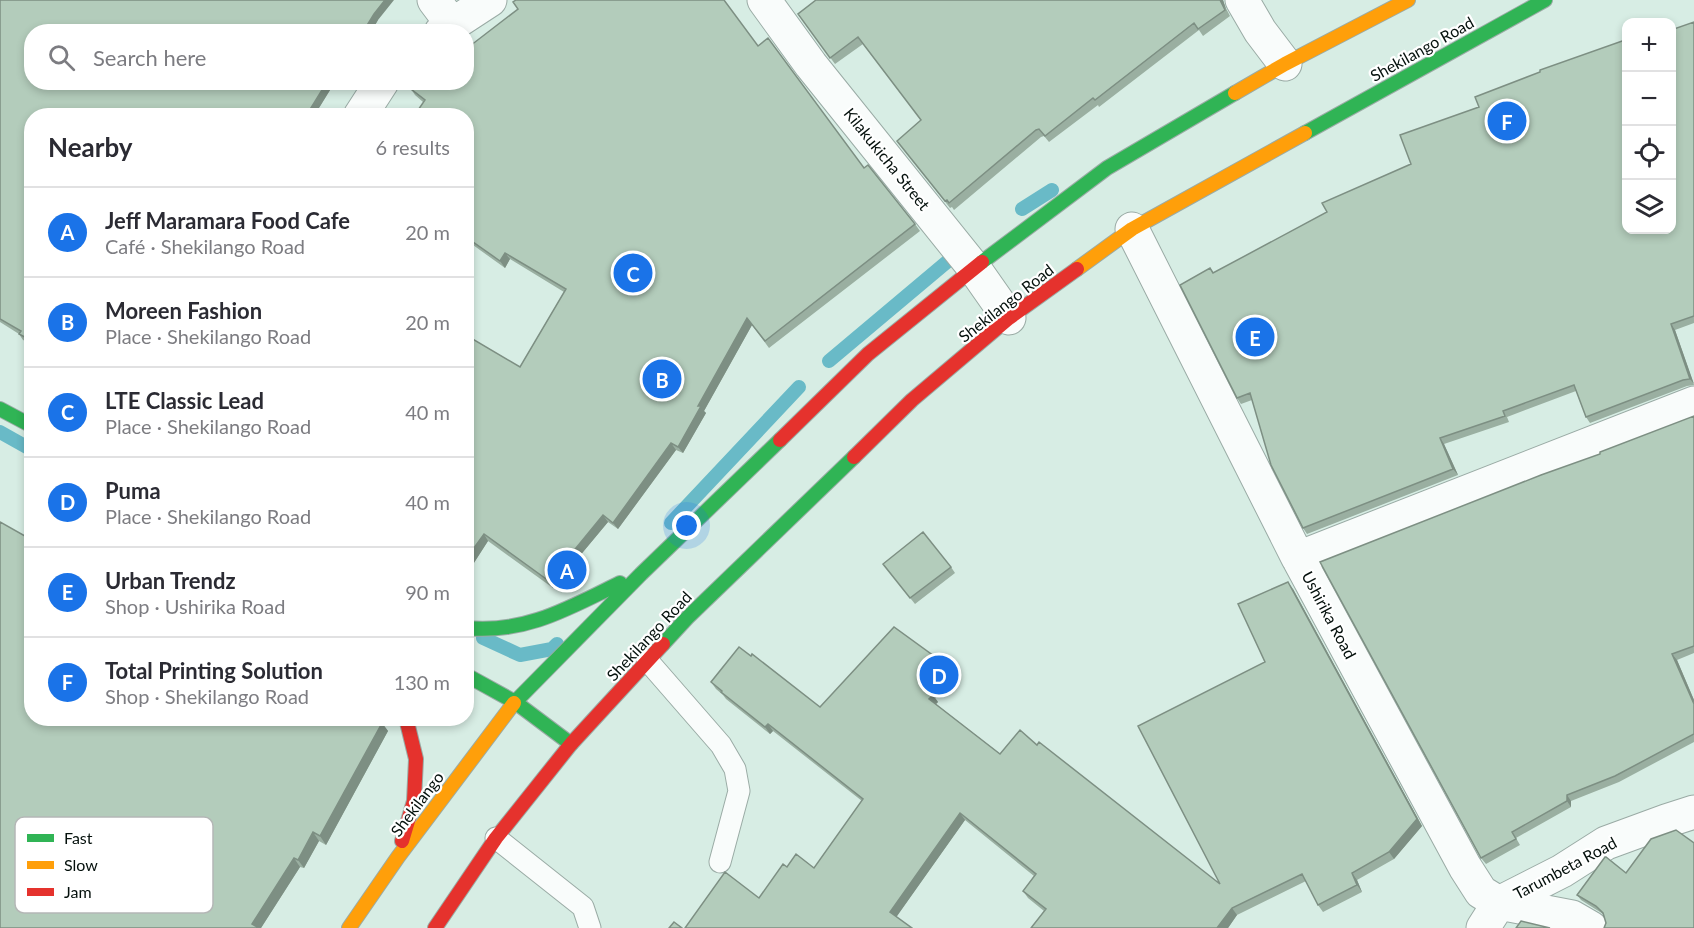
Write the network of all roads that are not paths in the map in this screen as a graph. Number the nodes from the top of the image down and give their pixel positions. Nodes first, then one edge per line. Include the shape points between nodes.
1 (490, 0) edge
2 (764, 0) edge
3 (1242, 0) edge
4 (1408, 0) edge
5 (1545, 0) edge
6 (443, 18) edge
7 (1285, 64) junction
8 (377, 90) edge
9 (365, 108) edge
10 (1132, 228) junction
11 (974, 267) junction
12 (1009, 318) junction
13 (1694, 403) edge
14 (0, 409) edge
15 (24, 422) edge
16 (1298, 558) junction
17 (641, 574) junction
18 (474, 630) edge
19 (647, 660) junction
20 (474, 679) edge
21 (515, 702) junction
22 (408, 726) edge
23 (571, 744) junction
24 (1694, 812) edge
25 (496, 838) junction
26 (398, 857) junction
27 (720, 862) dead end
28 (1491, 916) edge
29 (349, 928) edge
30 (435, 928) edge
31 (590, 928) edge
32 (1590, 928) edge

1 - 6 street
2 - 11 street, Kilakukicha Street
3 - 7 street
4 - 7 main road
5 - 10 main road, Shekilango Road
7 - 11 main road via 1107,168
8 - 9 street
10 - 12 main road, Shekilango Road
10 - 16 street, Ushirika Road
11 - 12 street, Kilakukicha Street
11 - 17 main road via 868,354
12 - 19 main road, Shekilango Road via 912,400
13 - 16 street
14 - 15 main road
16 - 28 street, Ushirika Road
17 - 18 main road via 555,614 517,626
17 - 21 main road
19 - 23 main road, Shekilango Road
19 - 27 lane via 721,745 735,769 739,791
20 - 21 main road
21 - 23 main road
21 - 26 main road, Shekilango
22 - 26 main road via 416,759 414,801
23 - 25 main road
24 - 28 street, Tarumbeta Road via 1606,843
25 - 30 main road
25 - 31 lane via 583,907
26 - 29 main road, Shekilango
28 - 32 street, Ushirika Road via 1572,917

